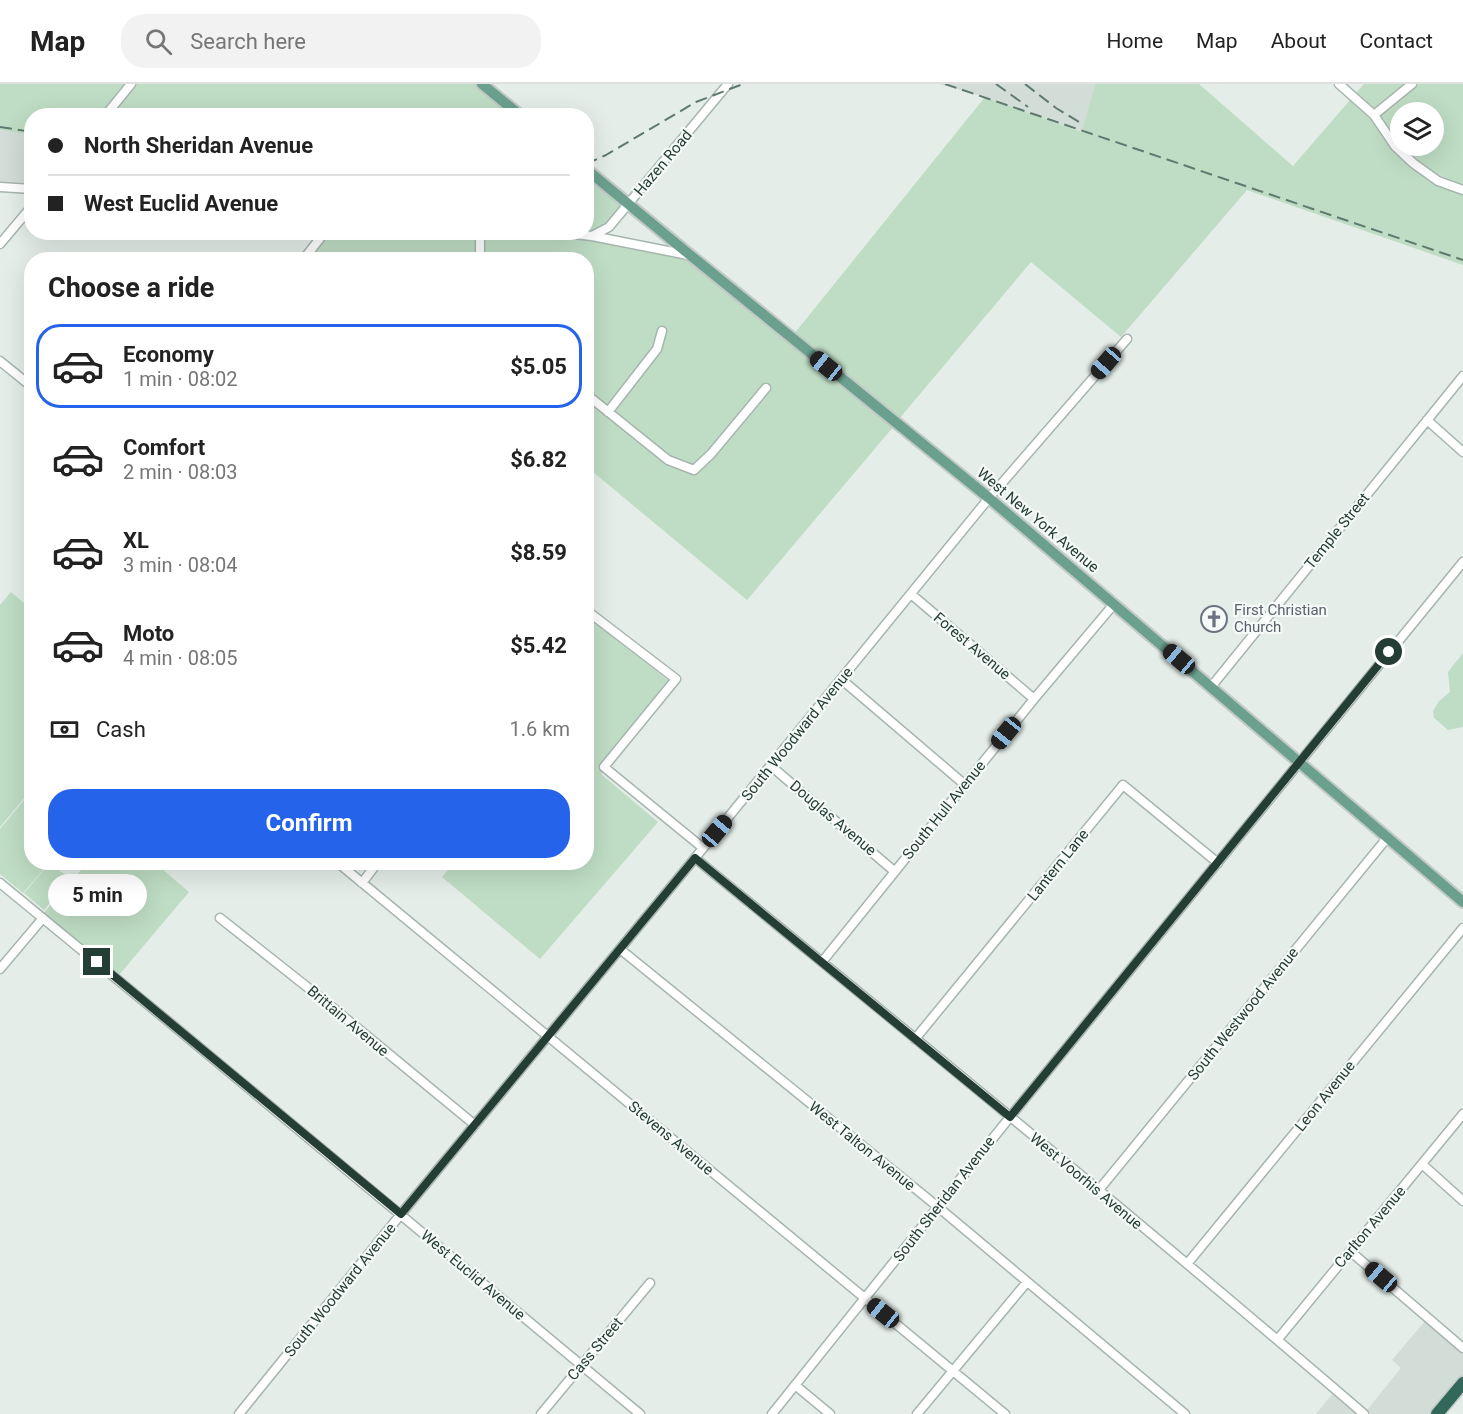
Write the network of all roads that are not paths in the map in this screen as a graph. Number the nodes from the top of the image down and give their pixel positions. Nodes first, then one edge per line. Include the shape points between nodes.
1 (130, 84) edge
2 (482, 84) edge
3 (728, 84) edge
4 (1339, 84) edge
5 (1412, 84) edge
6 (111, 108) edge
7 (511, 108) edge
8 (1374, 115) junction
9 (594, 176) edge
10 (0, 187) edge
11 (24, 188) edge
12 (1463, 190) edge
13 (628, 205) junction
14 (24, 216) edge
15 (594, 235) edge
16 (594, 236) edge
17 (319, 240) edge
18 (0, 244) edge
19 (309, 252) edge
20 (690, 255) junction
21 (662, 331) dead end
22 (1127, 339) dead end
23 (0, 361) edge
24 (1463, 376) edge
25 (24, 380) edge
26 (766, 388) dead end
27 (594, 401) edge
28 (608, 412) junction
29 (1427, 420) junction
30 (1463, 452) edge
31 (989, 498) junction
32 (1463, 562) edge
33 (911, 594) junction
34 (1114, 604) junction
35 (594, 616) edge
36 (841, 679) junction
37 (1211, 687) junction
38 (1034, 699) junction
39 (1299, 762) junction
40 (771, 766) junction
41 (964, 784) junction
42 (1387, 838) junction
43 (704, 848) junction
44 (695, 858) junction
45 (1218, 863) junction
46 (347, 870) edge
47 (372, 870) edge
48 (894, 871) junction
49 (0, 883) edge
50 (362, 883) junction
51 (1463, 902) edge
52 (43, 918) junction
53 (220, 918) dead end
54 (1463, 928) edge
55 (620, 949) junction
56 (822, 962) junction
57 (0, 969) edge
58 (548, 1036) junction
59 (915, 1039) junction
60 (1463, 1114) edge
61 (1010, 1117) junction
62 (475, 1125) junction
63 (1422, 1164) junction
64 (1098, 1191) junction
65 (1463, 1201) edge
66 (938, 1207) junction
67 (401, 1214) junction
68 (1350, 1251) junction
69 (1187, 1264) junction
70 (1027, 1282) junction
71 (650, 1283) dead end
72 (865, 1298) junction
73 (1278, 1339) junction
74 (1463, 1348) edge
75 (581, 1365) junction
76 (953, 1371) junction
77 (1463, 1383) edge
78 (795, 1385) junction
79 (239, 1414) edge
80 (541, 1414) edge
81 (640, 1414) edge
82 (772, 1414) edge
83 (830, 1414) edge
84 (917, 1414) edge
85 (1005, 1414) edge
86 (1185, 1414) edge
87 (1364, 1414) edge
88 (1437, 1414) edge

1 - 6 street
2 - 7 main road
3 - 13 street, Hazen Road
4 - 8 street
5 - 8 street
8 - 12 street via 1395,146 1413,163 1438,181
9 - 13 main road, West New York Avenue
10 - 11 street
13 - 15 street, Hazen Road via 609,227
13 - 20 main road, West New York Avenue
14 - 18 street
16 - 20 street
17 - 19 street
20 - 31 main road, West New York Avenue
21 - 28 street via 657,349
22 - 31 street, South Woodward Avenue
23 - 25 street
24 - 29 street, Temple Street
26 - 28 street via 694,470 668,460
27 - 28 street
29 - 30 street
29 - 37 street, Temple Street
31 - 33 street, South Woodward Avenue
31 - 34 main road, West New York Avenue
32 - 39 street, South Sheridan Avenue
33 - 36 street, South Woodward Avenue
33 - 38 street, Forest Avenue
34 - 37 main road, West New York Avenue
34 - 38 street, South Hull Avenue
35 - 43 street via 676,679 604,767
36 - 40 street, South Woodward Avenue
36 - 41 street
37 - 39 main road, West New York Avenue
38 - 41 street, South Hull Avenue
39 - 42 main road, West New York Avenue
39 - 45 street, South Sheridan Avenue
40 - 43 street, South Woodward Avenue
40 - 48 street, Douglas Avenue
41 - 48 street, South Hull Avenue
42 - 51 main road, West New York Avenue
42 - 64 street, South Westwood Avenue
43 - 44 street, South Woodward Avenue
44 - 55 street, South Woodward Avenue
44 - 56 street, West Voorhis Avenue
45 - 59 street, Lantern Lane via 1123,785
45 - 61 street, South Sheridan Avenue
46 - 50 street, Stevens Avenue
47 - 50 street
48 - 56 street, South Hull Avenue
49 - 52 street, West Euclid Avenue
50 - 58 street, Stevens Avenue
52 - 57 street
52 - 67 street, West Euclid Avenue
53 - 62 street, Brittain Avenue
54 - 69 street, Leon Avenue
55 - 58 street, South Woodward Avenue
55 - 66 street, West Talton Avenue
56 - 59 street, West Voorhis Avenue
58 - 62 street, South Woodward Avenue
58 - 72 street, Stevens Avenue
59 - 61 street, West Voorhis Avenue
60 - 63 street, Carlton Avenue
61 - 64 street, West Voorhis Avenue
61 - 66 street, South Sheridan Avenue
62 - 67 street, South Woodward Avenue
63 - 65 street
63 - 68 street, Carlton Avenue
64 - 69 street, West Voorhis Avenue
66 - 70 street, West Talton Avenue
66 - 72 street, South Sheridan Avenue
67 - 75 street, West Euclid Avenue
67 - 79 street, South Woodward Avenue
68 - 73 street, Carlton Avenue
68 - 74 street
69 - 73 street, West Voorhis Avenue
70 - 76 street
70 - 86 street, West Talton Avenue
71 - 75 street, Cass Street
72 - 76 street, Stevens Avenue
72 - 78 street, South Sheridan Avenue
73 - 87 street, West Voorhis Avenue
75 - 80 street, Cass Street
75 - 81 street, West Euclid Avenue
76 - 84 street
76 - 85 street, Stevens Avenue
77 - 88 highway
78 - 82 street, South Sheridan Avenue
78 - 83 street

